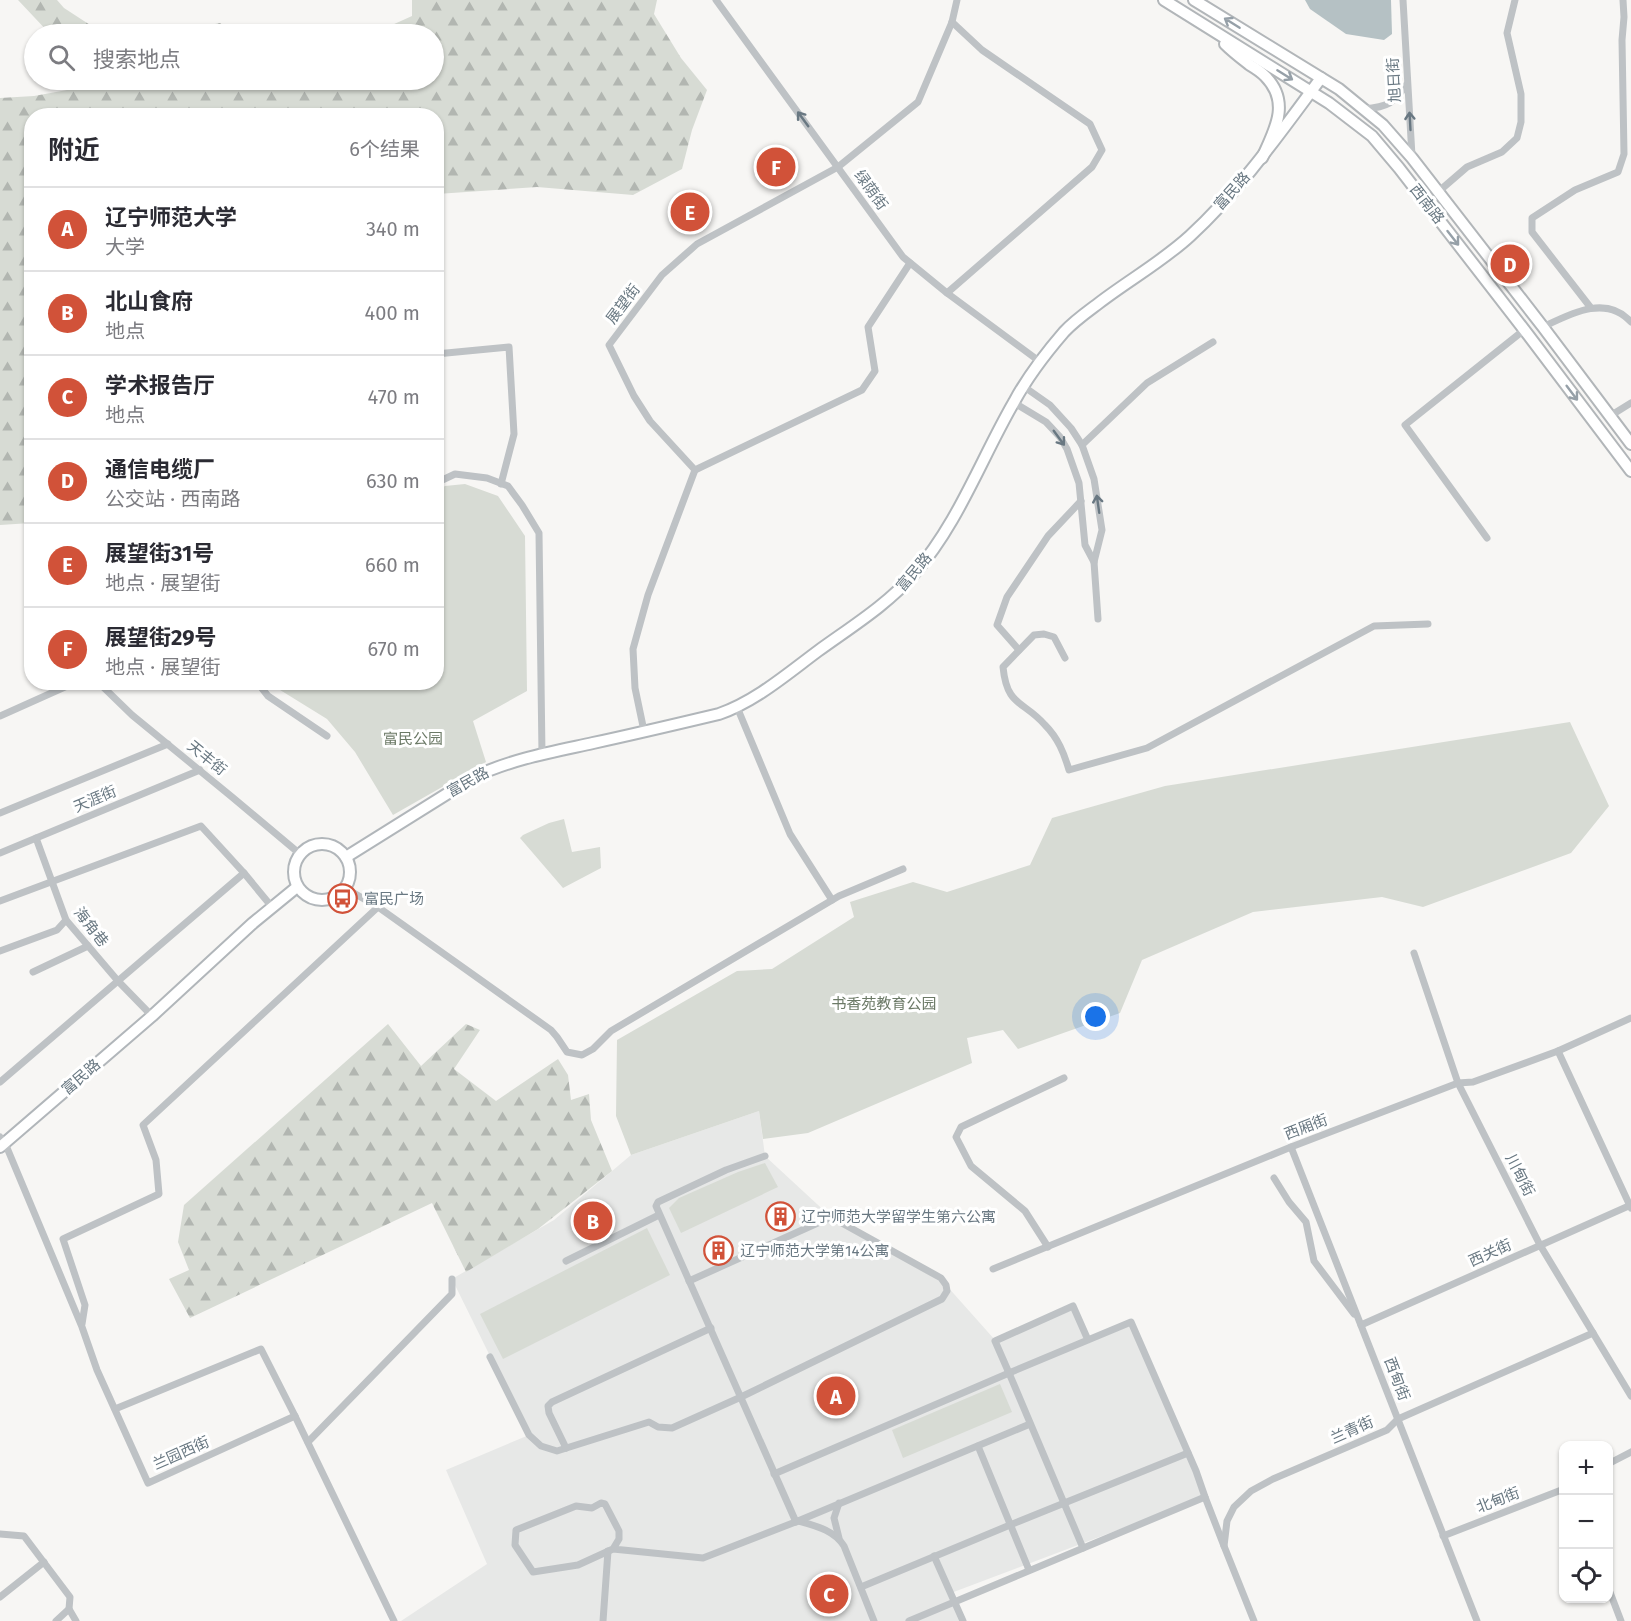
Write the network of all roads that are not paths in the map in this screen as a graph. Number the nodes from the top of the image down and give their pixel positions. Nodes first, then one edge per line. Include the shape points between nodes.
1 (716, 0) edge
2 (957, 0) edge
3 (1164, 0) edge
4 (1194, 0) edge
5 (1403, 0) edge
6 (1515, 0) edge
7 (1623, 0) edge
8 (1628, 17) edge
9 (952, 22) junction
10 (1210, 29) junction
11 (1321, 78) junction
12 (1407, 84) junction
13 (1311, 92) junction
14 (1364, 109) junction
15 (1262, 158) junction
16 (1412, 158) junction
17 (838, 167) junction
18 (1438, 192) junction
19 (910, 262) junction
20 (948, 293) junction
21 (1591, 308) junction
22 (1628, 313) edge
23 (1631, 322) edge
24 (1543, 327) junction
25 (1524, 330) junction
26 (1213, 342) dead end
27 (444, 353) edge
28 (1039, 361) junction
29 (1023, 386) junction
30 (1013, 402) junction
31 (1631, 403) edge
32 (1610, 417) junction
33 (1631, 444) edge
34 (1082, 445) junction
35 (695, 470) junction
36 (1631, 471) edge
37 (444, 479) edge
38 (501, 484) junction
39 (1081, 501) junction
40 (1486, 538) dead end
41 (1094, 562) junction
42 (1098, 619) dead end
43 (1428, 624) dead end
44 (1019, 650) junction
45 (1065, 658) dead end
46 (58, 690) edge
47 (106, 690) edge
48 (263, 690) edge
49 (736, 707) junction
50 (0, 716) edge
51 (644, 731) junction
52 (327, 736) dead end
53 (168, 744) junction
54 (542, 754) junction
55 (200, 770) junction
56 (0, 813) edge
57 (36, 838) junction
58 (0, 854) edge
59 (300, 854) junction
60 (346, 857) junction
61 (903, 869) dead end
62 (244, 873) junction
63 (51, 882) junction
64 (297, 886) junction
65 (345, 888) junction
66 (832, 900) junction
67 (0, 902) edge
68 (272, 907) junction
69 (378, 908) junction
70 (66, 920) junction
71 (88, 946) junction
72 (0, 951) edge
73 (1414, 953) dead end
74 (33, 972) dead end
75 (118, 981) junction
76 (152, 1016) junction
77 (1631, 1018) edge
78 (1558, 1051) junction
79 (1064, 1078) dead end
80 (0, 1082) edge
81 (1458, 1083) junction
82 (2, 1143) edge
83 (1291, 1147) junction
84 (765, 1156) dead end
85 (1274, 1178) dead end
86 (1631, 1207) edge
87 (659, 1215) junction
88 (1540, 1245) junction
89 (1048, 1247) junction
90 (566, 1261) dead end
91 (993, 1269) dead end
92 (452, 1279) dead end
93 (690, 1281) junction
94 (1360, 1323) junction
95 (82, 1327) junction
96 (711, 1328) junction
97 (1593, 1333) junction
98 (1088, 1340) junction
99 (490, 1358) dead end
100 (1009, 1373) junction
101 (1631, 1396) edge
102 (741, 1397) junction
103 (115, 1409) junction
104 (295, 1416) junction
105 (1398, 1419) junction
106 (1030, 1424) junction
107 (308, 1442) junction
108 (978, 1446) junction
109 (566, 1449) junction
110 (1631, 1452) edge
111 (1188, 1453) junction
112 (1613, 1461) edge
113 (774, 1474) junction
114 (1559, 1491) edge
115 (1205, 1497) junction
116 (840, 1503) junction
117 (1064, 1503) junction
118 (797, 1521) junction
119 (1010, 1525) junction
120 (0, 1534) edge
121 (1443, 1536) junction
122 (839, 1538) junction
123 (1224, 1546) junction
124 (1083, 1548) junction
125 (610, 1550) junction
126 (934, 1556) junction
127 (44, 1562) junction
128 (1029, 1570) junction
129 (861, 1587) junction
130 (0, 1597) edge
131 (1613, 1600) edge
132 (954, 1602) junction
133 (69, 1609) junction
134 (56, 1621) edge
135 (76, 1621) edge
136 (394, 1621) edge
137 (603, 1621) edge
138 (874, 1621) edge
139 (909, 1621) edge
140 (963, 1621) edge
141 (1254, 1621) edge
142 (1477, 1621) edge
143 (1621, 1621) edge

17 -> 1 street, 绿荫街
2 - 9 street, 展望街
3 - 10 street, 西南路
11 -> 4 street, 西南路
5 - 12 street, 旭日街
6 - 18 street via 1507,33 1521,94 1517,138 1502,152 1467,167
7 - 8 street
8 - 21 street via 1622,40 1624,154 1618,172 1575,190 1532,218 1532,232
9 - 17 street, 展望街 via 918,102
9 - 20 street via 982,50 1090,123 1102,150 1092,167
10 -> 13 street, 西南路
10 - 15 street via 1265,76 1277,93 1280,112
11 - 13 street, 富民路
11 - 14 street, 西南路
12 - 14 street via 1397,99 1382,107
16 -> 12 street, 旭日街
13 - 15 street, 富民路
13 -> 25 street, 西南路 via 1372,136
14 - 16 street, 西南路
15 - 28 street, 富民路 via 1189,237 1084,314
16 - 18 street, 西南路
17 - 19 street, 绿荫街
17 - 35 street, 展望街 via 698,244 662,275 609,345 650,421
18 - 24 street, 西南路
19 - 20 street, 绿荫街
19 - 35 street via 868,327 874,371 862,390
20 - 28 street, 绿荫街
21 - 22 street via 1608,307
21 - 24 street
22 - 23 street
24 - 32 street, 西南路
25 -> 36 street, 西南路
25 - 40 street via 1405,425
26 - 34 street via 1147,383
27 - 38 street via 509,347 514,434
28 - 29 street, 富民路
29 - 30 street, 富民路
29 - 34 street via 1050,405
30 -> 39 street via 1046,422 1060,437 1079,483
30 - 49 street, 富民路 via 943,536 914,574 895,594 769,688
31 - 32 street
32 - 33 street, 西南路
41 -> 34 street via 1102,530 1094,479
35 - 51 street via 648,595 633,649 635,688
37 - 38 street via 455,474
38 - 54 street via 508,486 538,533
39 - 41 street via 1085,545
39 - 44 street via 1048,536 1007,597 997,625
41 - 42 street
43 - 44 street via 1374,626 1147,748 1070,770 1061,746 1045,724 1011,696 1004,683 1003,667
44 - 45 street via 1034,635 1044,634 1054,638
46 - 50 street
47 - 53 street, 天丰街
48 - 52 street
49 - 51 street, 富民路
49 - 66 street via 790,834
51 - 54 street, 富民路
53 - 55 street, 天丰街
53 - 56 street
54 - 60 street, 富民路 via 474,777
55 - 57 street, 天涯街
55 - 59 street, 天丰街
57 - 58 street, 天涯街
57 - 63 street, 海角巷
59 - 60 street via 315,844 324,844
59 - 64 street via 293,872
60 - 65 street via 350,873
61 - 66 street
62 - 63 street via 201,826
62 - 68 street
62 - 75 street
63 - 67 street
63 - 70 street, 海角巷
64 - 65 street via 307,896 323,900
64 - 68 street, 富民路
65 - 69 street
66 - 69 street via 611,1031 582,1055 567,1052 551,1030
68 - 76 street, 富民路
69 - 95 street via 143,1125 156,1160 159,1194 63,1239 85,1305
70 - 71 street, 海角巷
70 - 72 street via 57,930
71 - 74 street
71 - 75 street, 海角巷
73 - 81 street, 川甸街
75 - 76 street, 海角巷
75 - 80 street
76 - 82 street, 富民路
77 - 78 street, 西厢街
78 - 81 street, 西厢街 via 1473,1082
78 - 86 street
79 - 89 street via 961,1127 956,1137 971,1166 1025,1211
81 - 83 street, 西厢街
81 - 88 street, 川甸街
82 - 95 street, 兰园西街
83 - 89 street, 西厢街
83 - 94 street, 西甸街
84 - 87 street via 658,1202
85 - 94 street via 1306,1222 1314,1261
86 - 88 street, 西关街
87 - 90 street
87 - 93 street
88 - 94 street, 西关街
88 - 97 street, 川甸街
89 - 91 street, 西厢街
92 - 107 street via 452,1294
93 - 96 street
93 - 102 street via 831,1217 941,1278 946,1285 942,1299
94 - 105 street, 西甸街
95 - 103 street, 兰园西街
96 - 102 street
96 - 109 street via 552,1402 549,1413
97 - 101 street, 川甸街
97 - 105 street, 兰青街
98 - 100 street
98 - 100 street via 1073,1306 995,1341
98 - 111 street via 1131,1322
99 - 109 street via 529,1435 541,1446 557,1451
100 - 106 street
100 - 113 street
102 - 109 street via 672,1428 650,1422
102 - 113 street
103 - 104 street via 261,1349
103 - 104 street, 兰园西街 via 148,1483
104 - 107 street
105 - 121 street, 西甸街
105 - 123 street, 兰青街 via 1387,1430 1251,1491 1234,1507 1227,1521
106 - 108 street
106 - 117 street
107 - 136 street
108 - 116 street
108 - 119 street
110 - 112 street
111 - 115 street
111 - 117 street
113 - 118 street
114 - 121 street, 北甸街
115 - 123 street
115 - 124 street
116 - 118 street
116 - 122 street via 834,1518
117 - 119 street
117 - 124 street
118 - 122 street
118 - 125 street via 703,1558
119 - 126 street
119 - 128 street
120 - 127 street via 24,1536
121 - 142 street, 西甸街
122 - 129 street
123 - 141 street
124 - 128 street
125 - 125 street via 578,1565 533,1572 515,1545 516,1530 576,1506 592,1508 601,1503 619,1531 619,1539
125 - 137 street
126 - 129 street
126 - 132 street
127 - 130 street
127 - 133 street via 70,1597
128 - 132 street
129 - 138 street
131 - 143 street
132 - 139 street
132 - 140 street
133 - 134 street
133 - 135 street

